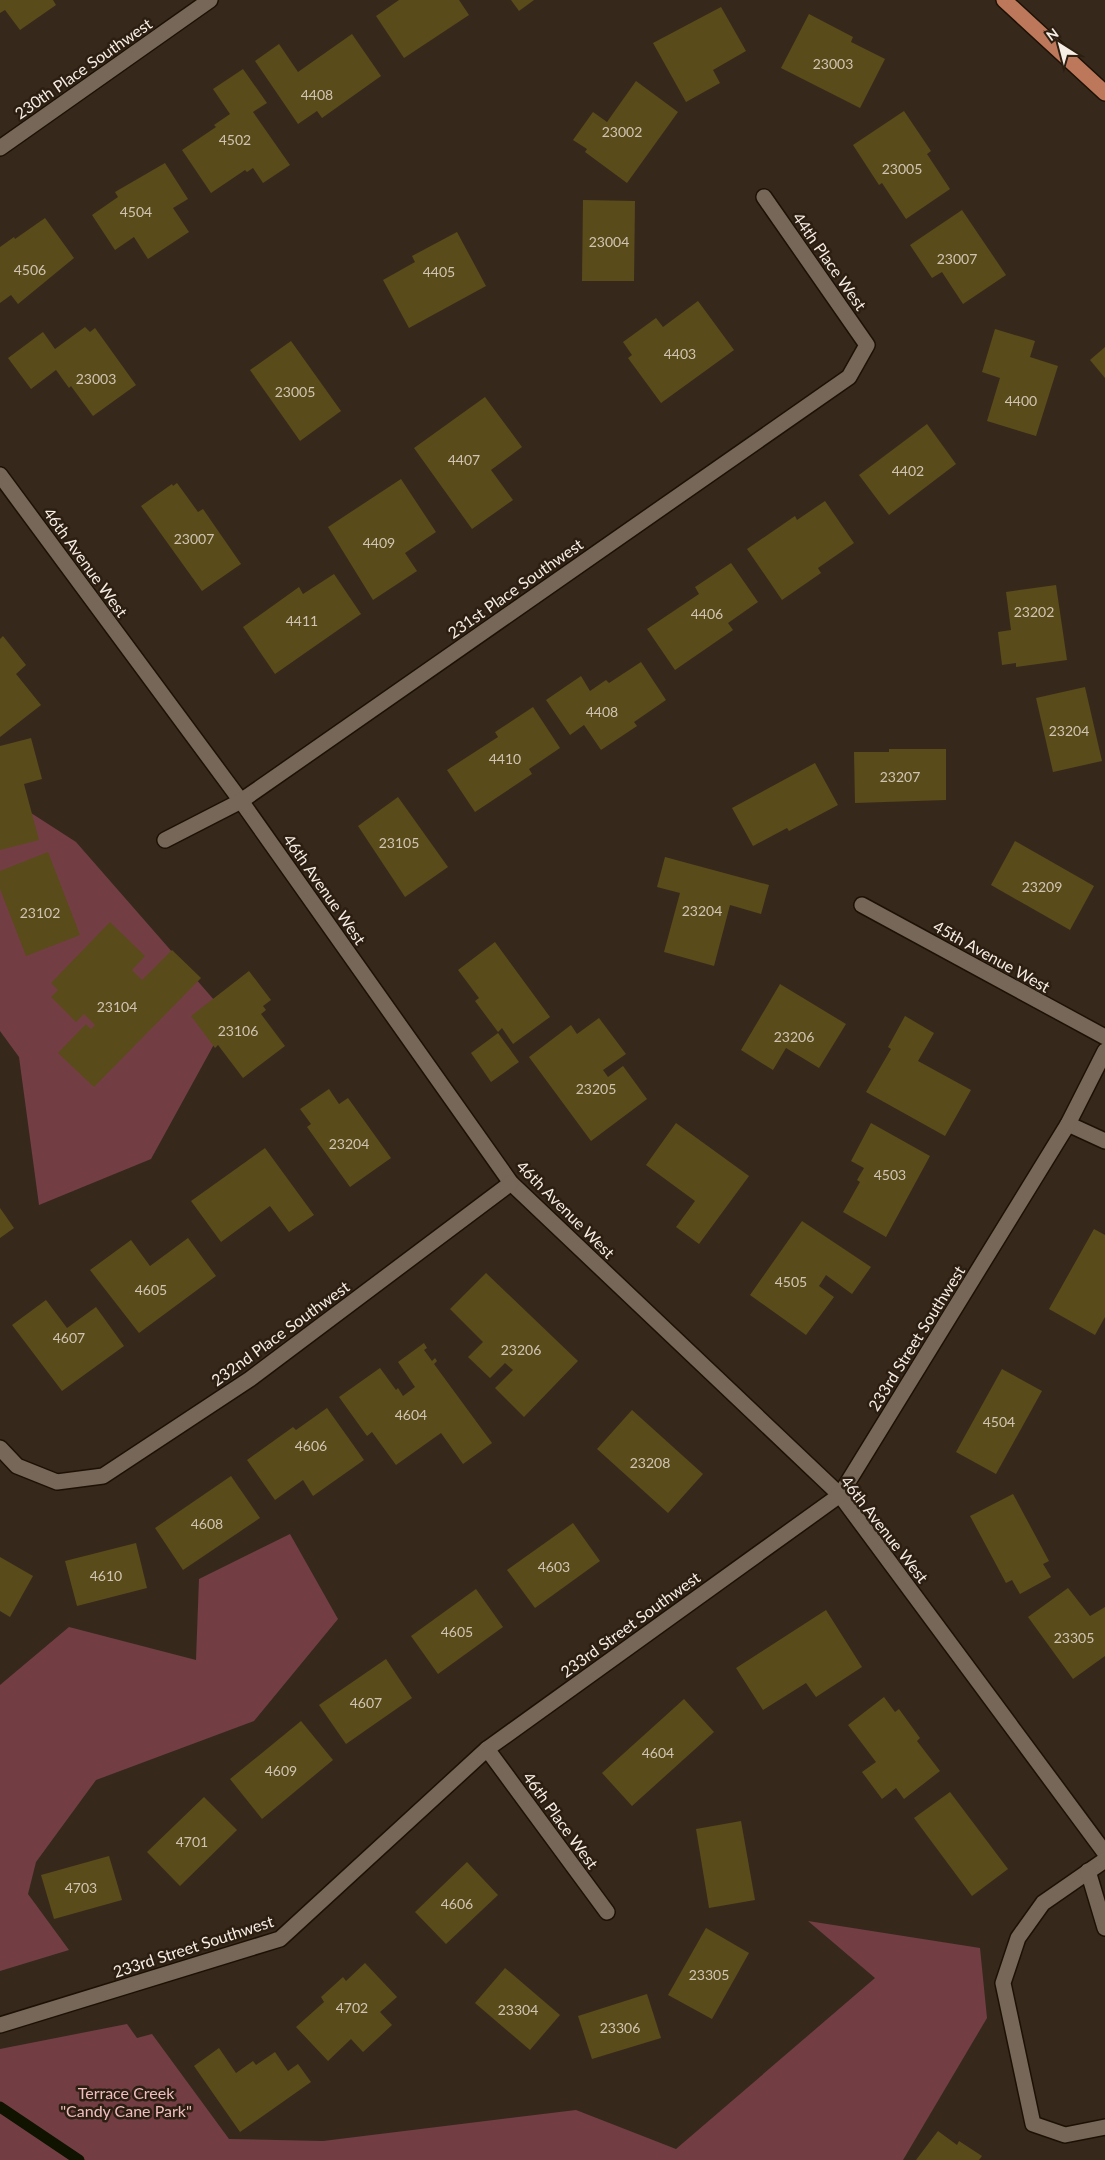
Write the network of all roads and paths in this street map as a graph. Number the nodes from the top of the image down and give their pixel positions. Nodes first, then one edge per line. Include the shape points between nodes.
1 (210, 0) edge
2 (1004, 0) edge
3 (1105, 93) edge
4 (0, 148) edge
5 (764, 196) dead end
6 (866, 345) joint
7 (0, 475) edge
8 (241, 801) junction
9 (165, 840) dead end
10 (862, 905) dead end
11 (1105, 1037) edge
12 (1105, 1052) edge
13 (1068, 1124) junction
14 (1105, 1141) edge
15 (511, 1183) junction
16 (0, 1448) edge
17 (840, 1496) junction
18 (486, 1749) junction
19 (1105, 1853) edge
20 (1105, 1860) edge
21 (1088, 1871) junction
22 (607, 1912) dead end
23 (1105, 1928) edge
24 (0, 2025) edge
25 (1105, 2127) edge

1 - 4 street, 230th Place Southwest
2 - 3 main road
5 - 6 street, 44th Place West
6 - 8 street, 231st Place Southwest via 849,377
7 - 8 street, 46th Avenue West
8 - 9 street, 231st Place Southwest
8 - 15 street, 46th Avenue West
10 - 11 street, 45th Avenue West
12 - 13 street, 233rd Street Southwest
13 - 14 street
13 - 17 street, 233rd Street Southwest
15 - 16 street, 232nd Place Southwest via 250,1379 103,1476 57,1482 17,1466
15 - 17 street, 46th Avenue West
17 - 18 street, 233rd Street Southwest
17 - 19 street, 46th Avenue West
18 - 22 street, 46th Place West
18 - 24 street, 233rd Street Southwest via 280,1939
20 - 21 street
21 - 23 street
21 - 25 street via 1043,1903 1018,1938 1003,1983 1033,2124 1065,2135

